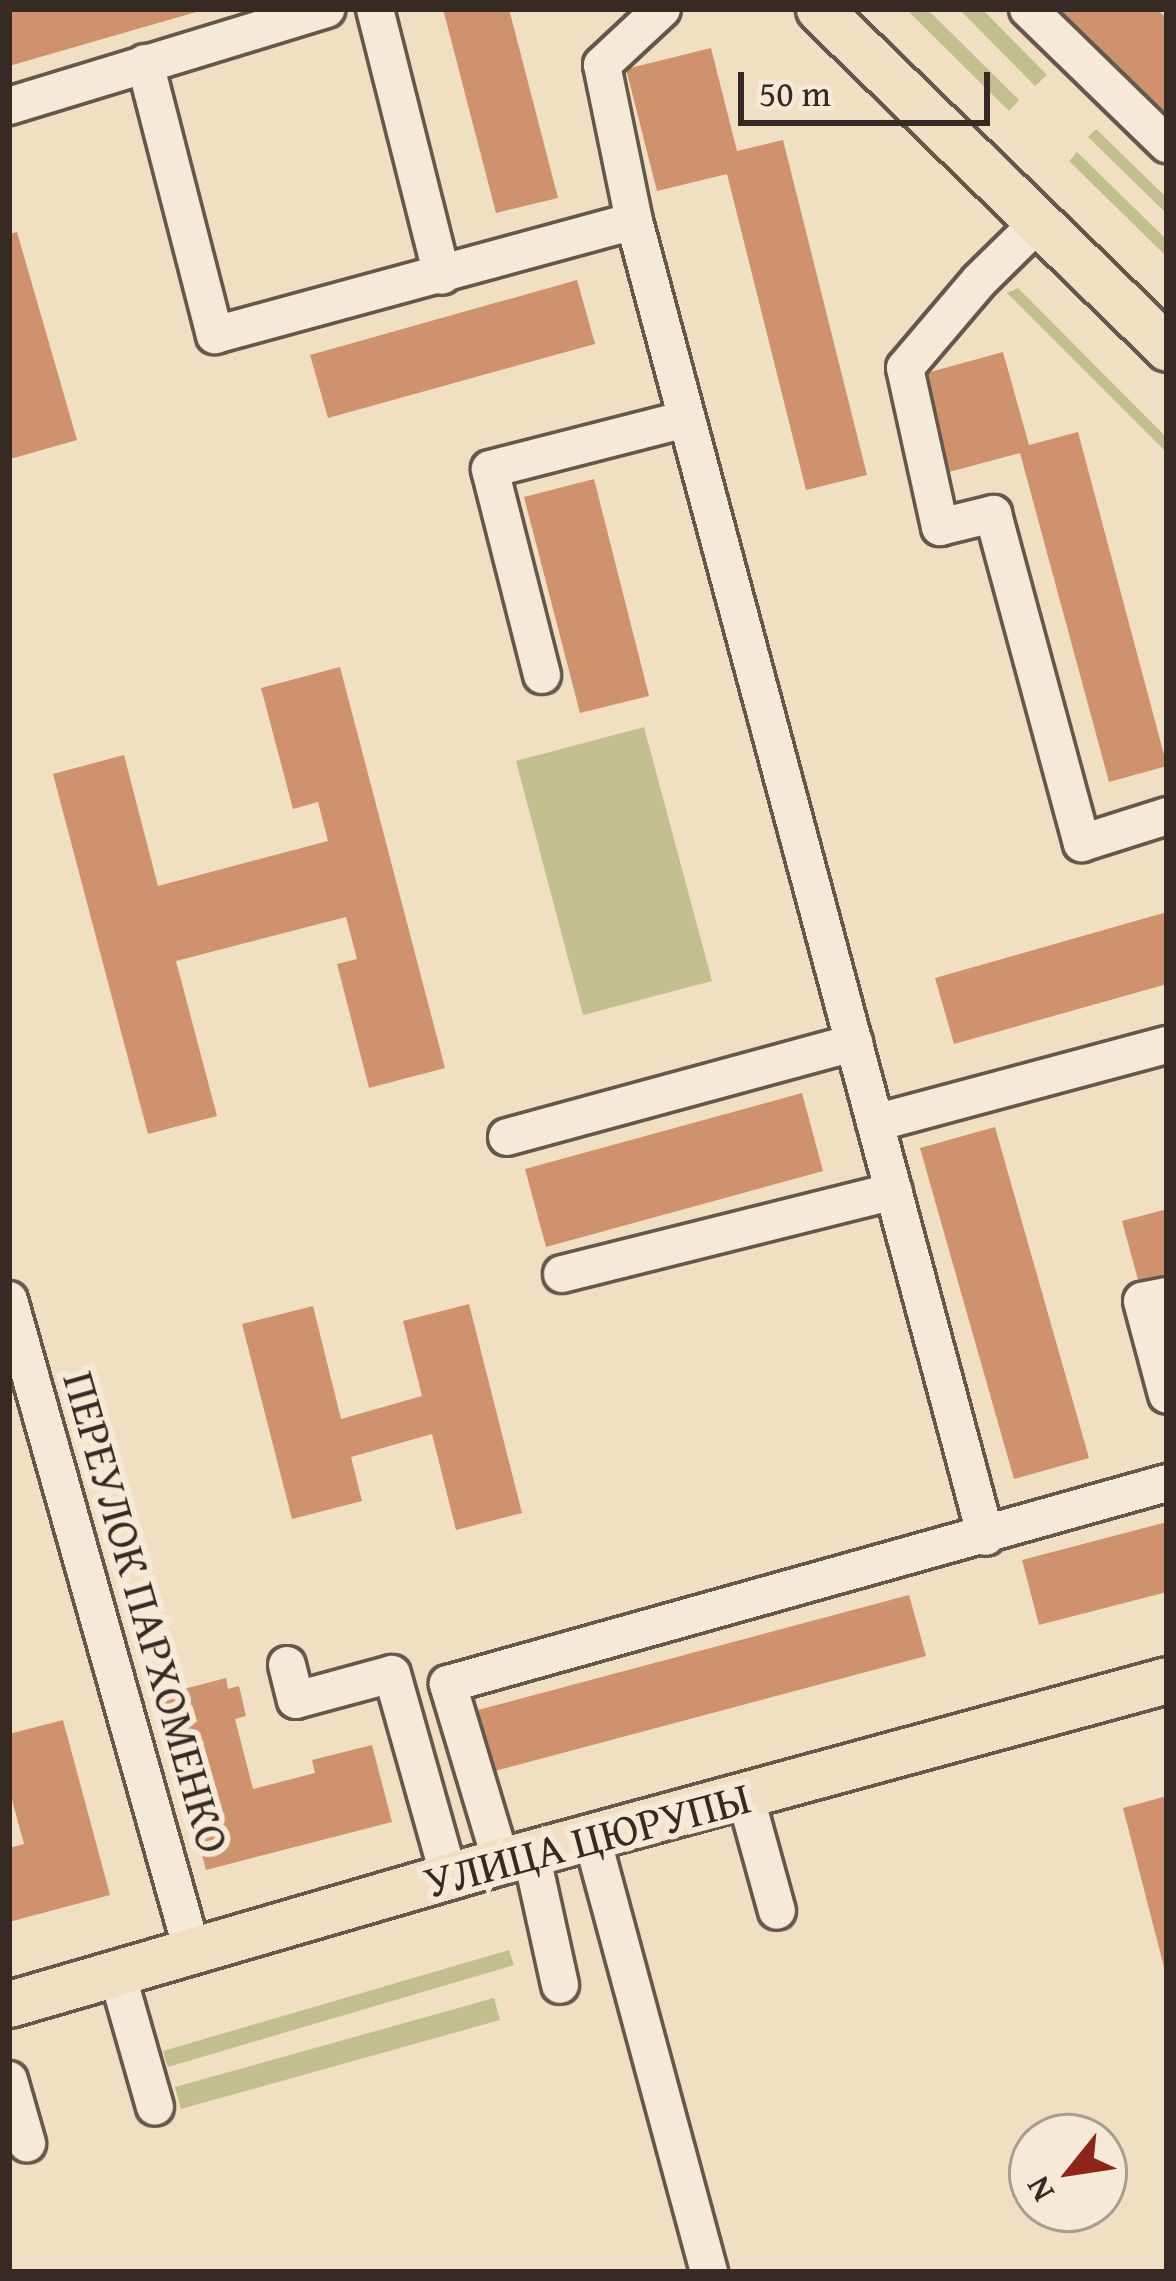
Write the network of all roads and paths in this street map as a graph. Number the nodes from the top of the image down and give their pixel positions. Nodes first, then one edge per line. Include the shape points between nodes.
1 (326, 9) edge
2 (375, 9) edge
3 (662, 9) edge
4 (819, 9) edge
5 (1028, 9) edge
6 (145, 63) junction
7 (9, 106) edge
8 (1167, 144) edge
9 (634, 221) junction
10 (1039, 222) junction
11 (442, 276) junction
12 (1167, 348) edge
13 (686, 419) junction
14 (542, 676) dead end
15 (1167, 816) edge
16 (854, 1043) junction
17 (1167, 1045) edge
18 (875, 1123) junction
19 (507, 1137) dead end
20 (893, 1192) junction
21 (562, 1274) dead end
22 (1167, 1296) edge
23 (9, 1300) edge
24 (1167, 1395) edge
25 (1167, 1484) edge
26 (986, 1537) junction
27 (287, 1665) dead end
28 (1167, 1681) edge
29 (745, 1796) junction
30 (592, 1838) junction
31 (516, 1857) junction
32 (449, 1877) junction
33 (777, 1911) dead end
34 (192, 1949) junction
35 (116, 1970) junction
36 (560, 1985) dead end
37 (9, 2004) edge
38 (9, 2080) edge
39 (155, 2107) dead end
40 (27, 2143) dead end
41 (709, 2272) edge

1 - 6 street
2 - 11 street
3 - 9 street via 602,65
4 - 10 main road
5 - 8 street
6 - 7 street
6 - 11 street via 215,335
9 - 11 street
9 - 13 street
10 - 12 main road
10 - 15 street via 905,368 940,527 993,514 1082,843
13 - 14 street via 490,469
13 - 16 street
16 - 18 street
16 - 19 street
17 - 18 street
18 - 20 street
20 - 21 street
20 - 26 street
22 - 24 street via 1142,1300
23 - 34 street, ПЕРЕУЛОК ПАРХОМЕНКО
25 - 26 street
26 - 31 street via 448,1684
27 - 32 street via 296,1700 392,1674
28 - 29 main road, УЛИЦА ЦЮРУПЫ
29 - 30 main road, УЛИЦА ЦЮРУПЫ
29 - 33 street
30 - 31 main road, УЛИЦА ЦЮРУПЫ
30 - 41 street
31 - 32 main road, УЛИЦА ЦЮРУПЫ
31 - 36 street
32 - 34 main road, УЛИЦА ЦЮРУПЫ
34 - 35 main road, УЛИЦА ЦЮРУПЫ
35 - 37 main road, УЛИЦА ЦЮРУПЫ
35 - 39 street
38 - 40 street

